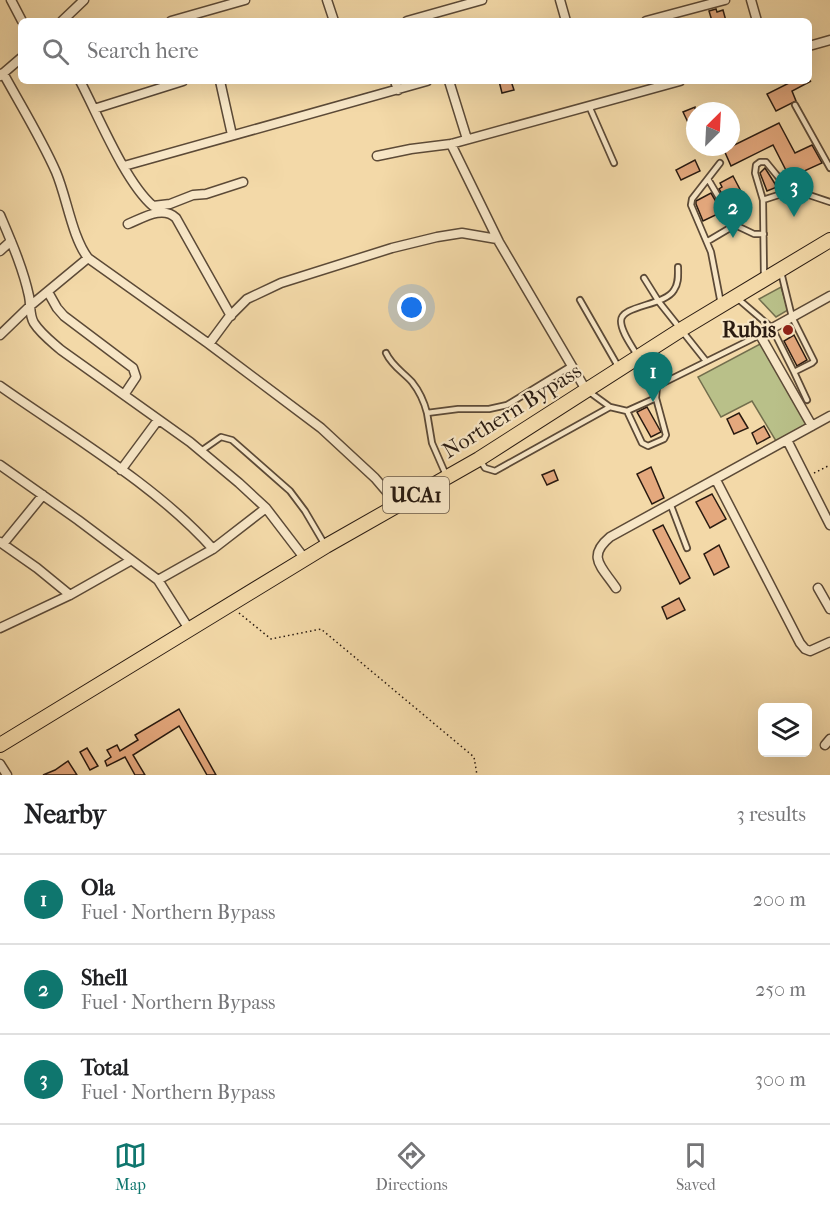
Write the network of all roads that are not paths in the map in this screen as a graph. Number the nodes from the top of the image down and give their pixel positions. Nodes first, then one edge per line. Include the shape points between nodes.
1 (11, 0) edge
2 (84, 0) edge
3 (245, 0) edge
4 (327, 0) edge
5 (482, 0) edge
6 (560, 0) edge
7 (725, 0) edge
8 (751, 0) edge
9 (20, 18) edge
10 (65, 18) edge
11 (182, 18) edge
12 (333, 18) edge
13 (418, 18) edge
14 (565, 18) edge
15 (657, 18) edge
16 (756, 18) edge
17 (830, 40) edge
18 (812, 45) edge
19 (18, 61) edge
20 (2, 75) edge
21 (82, 84) edge
22 (173, 84) edge
23 (221, 84) edge
24 (450, 84) edge
25 (669, 84) edge
26 (396, 86) edge
27 (795, 105) dead end
28 (589, 106) junction
29 (94, 109) junction
30 (232, 135) junction
31 (467, 138) junction
32 (451, 144) junction
33 (377, 156) dead end
34 (720, 163) dead end
35 (614, 164) dead end
36 (124, 166) junction
37 (830, 168) edge
38 (708, 179) junction
39 (243, 182) dead end
40 (794, 190) junction
41 (763, 200) junction
42 (830, 202) edge
43 (0, 215) edge
44 (128, 224) dead end
45 (735, 225) junction
46 (765, 234) junction
47 (497, 239) junction
48 (830, 240) edge
49 (11, 241) junction
50 (708, 241) junction
51 (0, 251) edge
52 (88, 258) junction
53 (678, 267) dead end
54 (781, 269) junction
55 (644, 278) dead end
56 (764, 280) junction
57 (48, 292) junction
58 (830, 296) edge
59 (736, 298) junction
60 (580, 300) dead end
61 (659, 302) junction
62 (30, 306) junction
63 (721, 306) junction
64 (231, 316) junction
65 (792, 317) junction
66 (772, 328) junction
67 (682, 329) junction
68 (0, 335) edge
69 (760, 335) junction
70 (209, 344) junction
71 (651, 348) junction
72 (386, 353) dead end
73 (638, 357) junction
74 (706, 361) junction
75 (571, 366) junction
76 (619, 368) junction
77 (794, 372) junction
78 (0, 386) edge
79 (657, 386) junction
80 (586, 390) junction
81 (124, 395) junction
82 (656, 398) junction
83 (807, 400) dead end
84 (610, 407) junction
85 (627, 411) junction
86 (427, 413) junction
87 (830, 416) edge
88 (158, 420) junction
89 (812, 426) junction
90 (788, 440) junction
91 (201, 451) junction
92 (479, 459) junction
93 (0, 465) edge
94 (121, 470) junction
95 (447, 478) junction
96 (716, 480) junction
97 (43, 495) junction
98 (670, 503) junction
99 (398, 505) junction
100 (266, 508) junction
101 (830, 525) edge
102 (2, 543) edge
103 (326, 546) junction
104 (687, 548) dead end
105 (213, 549) junction
106 (305, 559) junction
107 (130, 561) junction
108 (158, 580) junction
109 (616, 588) dead end
110 (818, 588) dead end
111 (70, 595) junction
112 (830, 609) edge
113 (0, 618) edge
114 (4, 626) edge
115 (189, 629) junction
116 (830, 642) edge
117 (0, 745) edge
118 (0, 764) edge
119 (7, 775) edge

1 - 9 street
2 - 10 street
3 - 11 street
4 - 12 street
5 - 13 street
6 - 14 street
7 - 15 street
8 - 16 street
17 - 18 street
19 - 20 street
20 - 52 street via 55,170 80,247
21 - 29 street
22 - 29 street
23 - 30 street
24 - 31 street
25 - 28 street
26 - 30 street
27 - 37 lane
28 - 31 street
28 - 35 lane
29 - 36 street
30 - 36 street
31 - 32 street
32 - 33 street
32 - 47 street
34 - 38 lane
36 - 39 street via 153,206
38 - 45 lane
38 - 50 lane via 691,205
40 - 41 lane
40 - 41 lane via 784,184 771,166 760,162 754,169
40 - 42 lane
41 - 46 lane
43 - 49 street
44 - 64 street via 155,213 170,212
45 - 46 lane via 754,234
45 - 50 lane
46 - 56 lane
47 - 64 street via 462,233 392,248 281,283 247,299
47 - 75 street
48 - 54 main road, Northern Bypass / UCA1
49 - 51 street
49 - 62 street
50 - 63 lane
52 - 57 street
52 - 70 street
53 - 61 lane via 674,290
54 - 56 main road, Northern Bypass / UCA1
54 - 65 lane
55 - 61 lane
56 - 59 main road, Northern Bypass / UCA1
57 - 62 street
57 - 81 street via 64,316 133,368 136,377
58 - 65 street
59 - 63 main road, Northern Bypass / UCA1
59 - 66 lane
60 - 76 lane
61 - 67 lane
61 - 73 lane via 631,309 622,317 624,332
62 - 68 street
62 - 81 street via 32,319 42,333
63 - 67 main road, Northern Bypass / UCA1
64 - 70 street
65 - 66 street
65 - 77 lane via 814,361
66 - 69 street
66 - 77 lane
67 - 71 main road, Northern Bypass / UCA1
67 - 74 lane
69 - 74 lane
69 - 89 street
70 - 99 street via 321,428
71 - 73 main road, Northern Bypass / UCA1
71 - 79 lane
72 - 86 lane via 423,397
73 - 76 main road, Northern Bypass / UCA1
74 - 79 lane
75 - 80 street
75 - 86 lane via 507,405
76 - 80 main road, Northern Bypass / UCA1
77 - 83 lane
78 - 94 street
79 - 82 lane
80 - 84 lane
80 - 92 main road, Northern Bypass / UCA1
81 - 88 street
82 - 85 lane
82 - 85 lane via 667,432 664,439 648,446 642,443
84 - 85 lane
84 - 92 lane via 495,471 485,468
86 - 95 lane via 432,443
87 - 89 street
88 - 91 street
88 - 94 street
89 - 90 street
90 - 96 street
90 - 101 street
91 - 100 street
91 - 103 lane via 221,437 232,440 290,491
92 - 95 main road, Northern Bypass / UCA1
93 - 97 street
94 - 105 street via 181,515
95 - 99 main road, Northern Bypass / UCA1
96 - 98 street
96 - 116 street via 800,643 810,651
97 - 102 street
97 - 107 street
98 - 104 lane
98 - 109 street via 600,546 598,560
99 - 103 main road, Northern Bypass / UCA1
100 - 105 street
100 - 106 street
102 - 111 street
103 - 106 main road, Northern Bypass / UCA1
105 - 108 street
106 - 115 main road, Northern Bypass / UCA1
107 - 108 street
107 - 111 street
108 - 115 street
110 - 112 street
111 - 114 street
113 - 114 street
115 - 117 main road, Northern Bypass / UCA1
118 - 119 street

